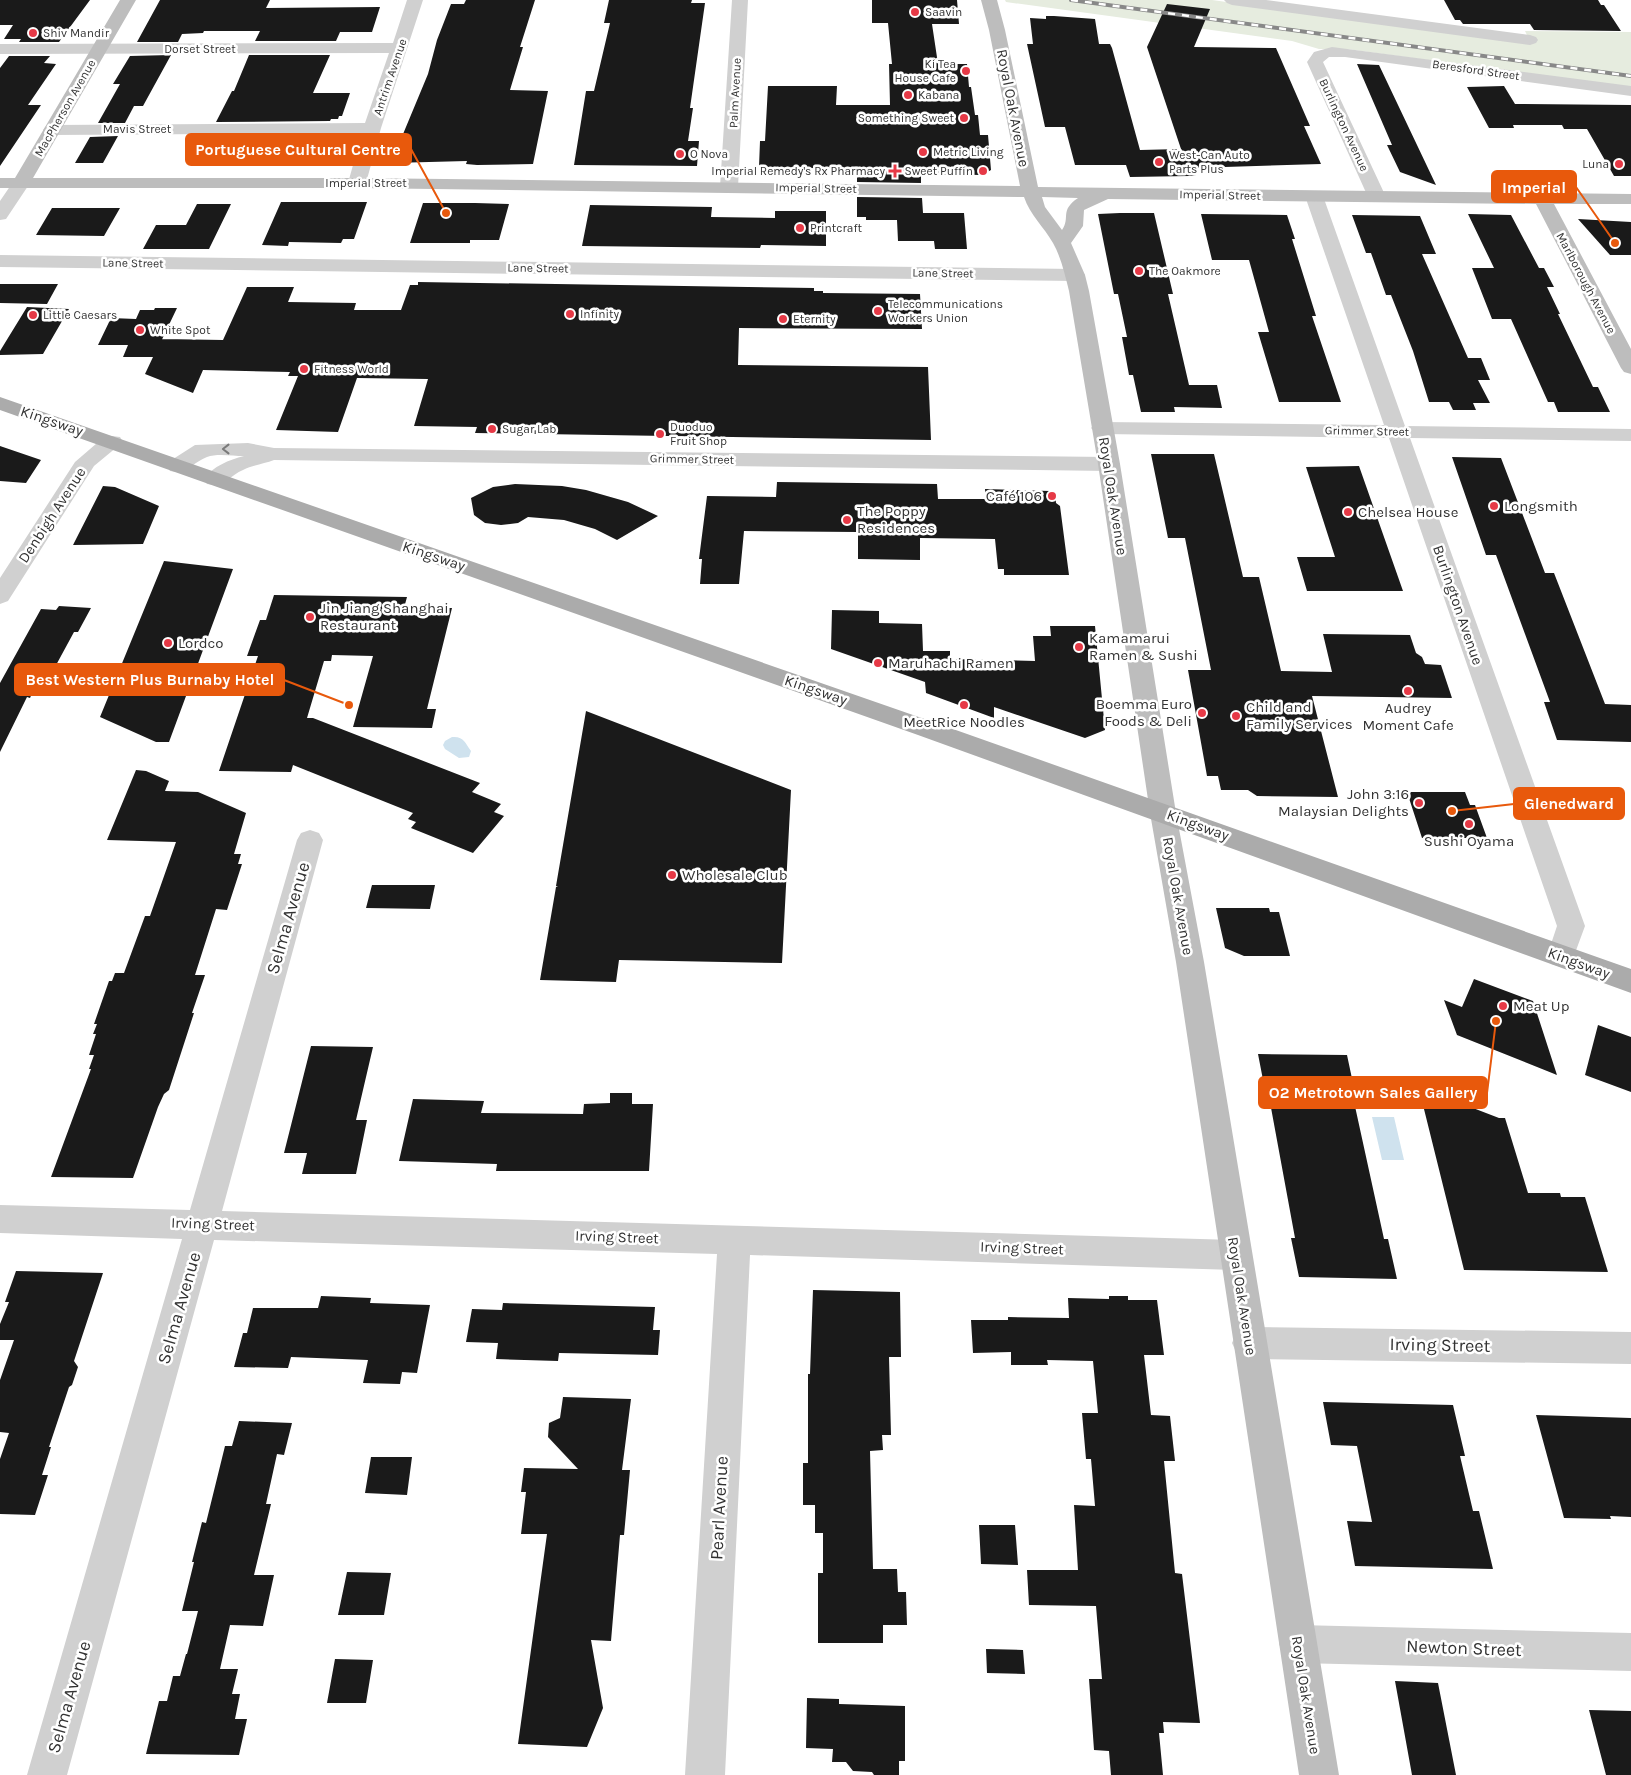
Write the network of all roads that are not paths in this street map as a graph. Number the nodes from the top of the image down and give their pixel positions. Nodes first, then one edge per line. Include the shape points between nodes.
1 (128, 0) edge
2 (415, 0) edge
3 (740, 0) edge
4 (989, 0) edge
5 (1232, 0) edge
6 (1386, 6) dead end
7 (1392, 22) junction
8 (1530, 40) dead end
9 (400, 48) junction
10 (0, 49) edge
11 (98, 50) junction
12 (1320, 54) joint
13 (1631, 91) edge
14 (372, 128) junction
15 (52, 130) junction
16 (0, 183) edge
17 (21, 183) junction
18 (358, 183) junction
19 (728, 187) junction
20 (1031, 193) junction
21 (1104, 194) junction
22 (1314, 196) junction
23 (1377, 197) junction
24 (1542, 198) junction
25 (1631, 199) edge
26 (0, 215) edge
27 (1062, 242) junction
28 (0, 262) edge
29 (1075, 275) junction
30 (1631, 368) edge
31 (0, 403) edge
32 (1102, 428) junction
33 (1397, 432) junction
34 (1631, 435) edge
35 (112, 442) junction
36 (274, 454) junction
37 (1109, 464) junction
38 (178, 466) junction
39 (216, 479) junction
40 (0, 596) edge
41 (1163, 813) junction
42 (310, 840) dead end
43 (1561, 956) junction
44 (1631, 981) edge
45 (0, 1219) edge
46 (201, 1224) junction
47 (734, 1240) junction
48 (1235, 1255) junction
49 (1249, 1343) junction
50 (1631, 1348) edge
51 (1298, 1644) junction
52 (1631, 1652) edge
53 (47, 1775) edge
54 (704, 1775) edge
55 (1319, 1775) edge

1 - 11 main road, MacPherson Avenue
2 - 9 street, Antrim Avenue
3 - 19 street, Palm Avenue
4 - 20 main road, Royal Oak Avenue
5 - 7 street
6 - 7 street
7 - 8 street
9 - 11 street, Dorset Street
9 - 14 street, Antrim Avenue
10 - 11 street, Dorset Street
11 - 15 main road, MacPherson Avenue
12 - 13 street, Beresford Street via 1345,52
12 - 23 street, Burlington Avenue via 1315,62
14 - 15 street, Mavis Street
14 - 18 street, Antrim Avenue
15 - 17 main road, MacPherson Avenue
16 - 17 main road, Imperial Street
17 - 18 main road, Imperial Street
17 - 26 street, MacPherson Avenue
18 - 19 main road, Imperial Street
19 - 20 main road, Imperial Street
20 - 21 main road, Imperial Street
20 - 27 main road, Royal Oak Avenue via 1036,206
21 - 22 main road, Imperial Street
21 - 27 main road via 1077,207 1074,226
22 - 23 main road, Imperial Street
22 - 33 street, Burlington Avenue
23 - 24 main road, Imperial Street
24 - 25 main road, Imperial Street
24 - 30 main road, Marlborough Avenue
27 - 29 main road, Royal Oak Avenue
28 - 29 street, Lane Street
29 - 32 main road, Royal Oak Avenue
31 - 35 main road, Kingsway
32 - 33 street, Grimmer Street
32 - 37 main road, Royal Oak Avenue
33 - 34 street, Grimmer Street
33 - 43 street, Burlington Avenue via 1571,926
35 - 38 main road, Kingsway
35 - 40 street, Denbigh Avenue via 86,462
36 - 37 street, Grimmer Street
36 -> 38 street, Grimmer Street via 248,449 203,450
36 - 39 street, Grimmer Street via 235,465
37 - 41 main road, Royal Oak Avenue
38 - 39 main road, Kingsway
39 - 41 main road, Kingsway
41 - 43 main road, Kingsway
41 - 48 main road, Royal Oak Avenue via 1190,962
42 - 46 street, Selma Avenue
43 - 44 main road, Kingsway
45 - 46 street, Irving Street
46 - 47 street, Irving Street
46 - 53 street, Selma Avenue
47 - 48 street, Irving Street
47 - 54 street, Pearl Avenue
48 - 49 main road, Royal Oak Avenue
49 - 50 street, Irving Street
49 - 51 main road, Royal Oak Avenue
51 - 52 street, Newton Street
51 - 55 main road, Royal Oak Avenue

